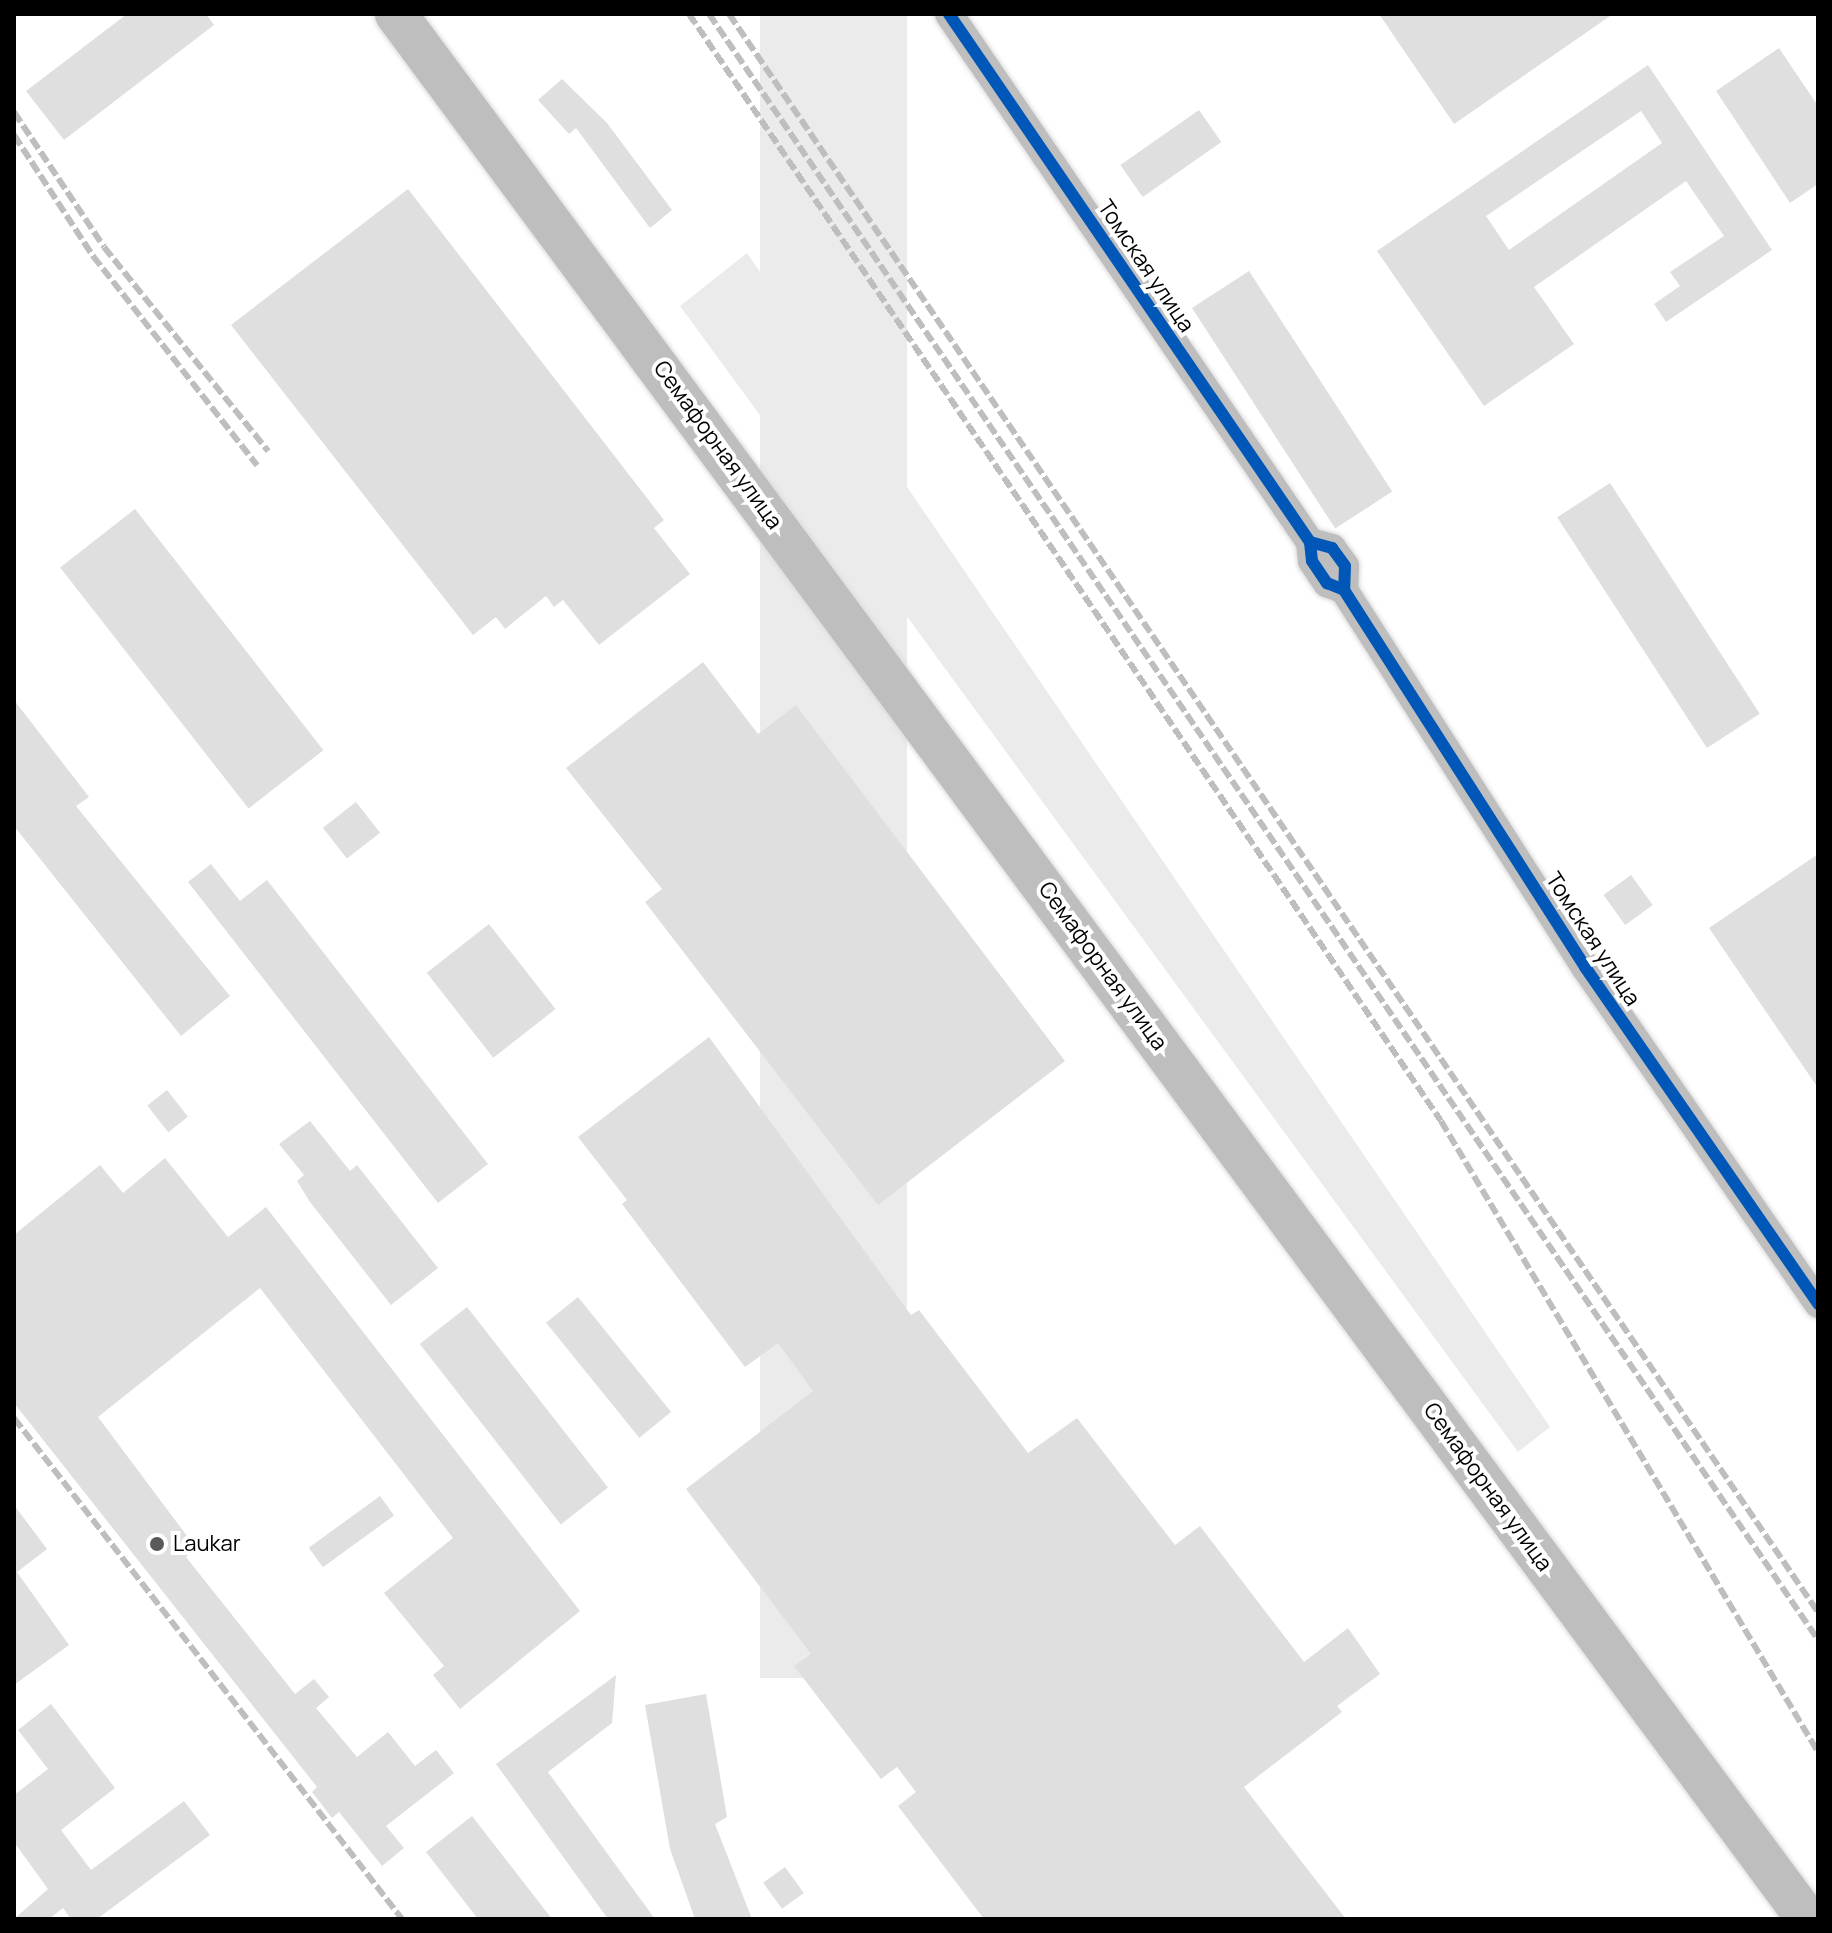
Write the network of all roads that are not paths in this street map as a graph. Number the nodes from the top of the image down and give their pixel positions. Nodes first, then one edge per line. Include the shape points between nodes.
1 (396, 14) edge
2 (949, 14) edge
3 (1818, 1304) edge
4 (1807, 1919) edge

1 - 4 highway, Семафорная улица
2 - 3 street, Томская улица via 1310,542 1332,548 1345,566 1344,590 1585,967

